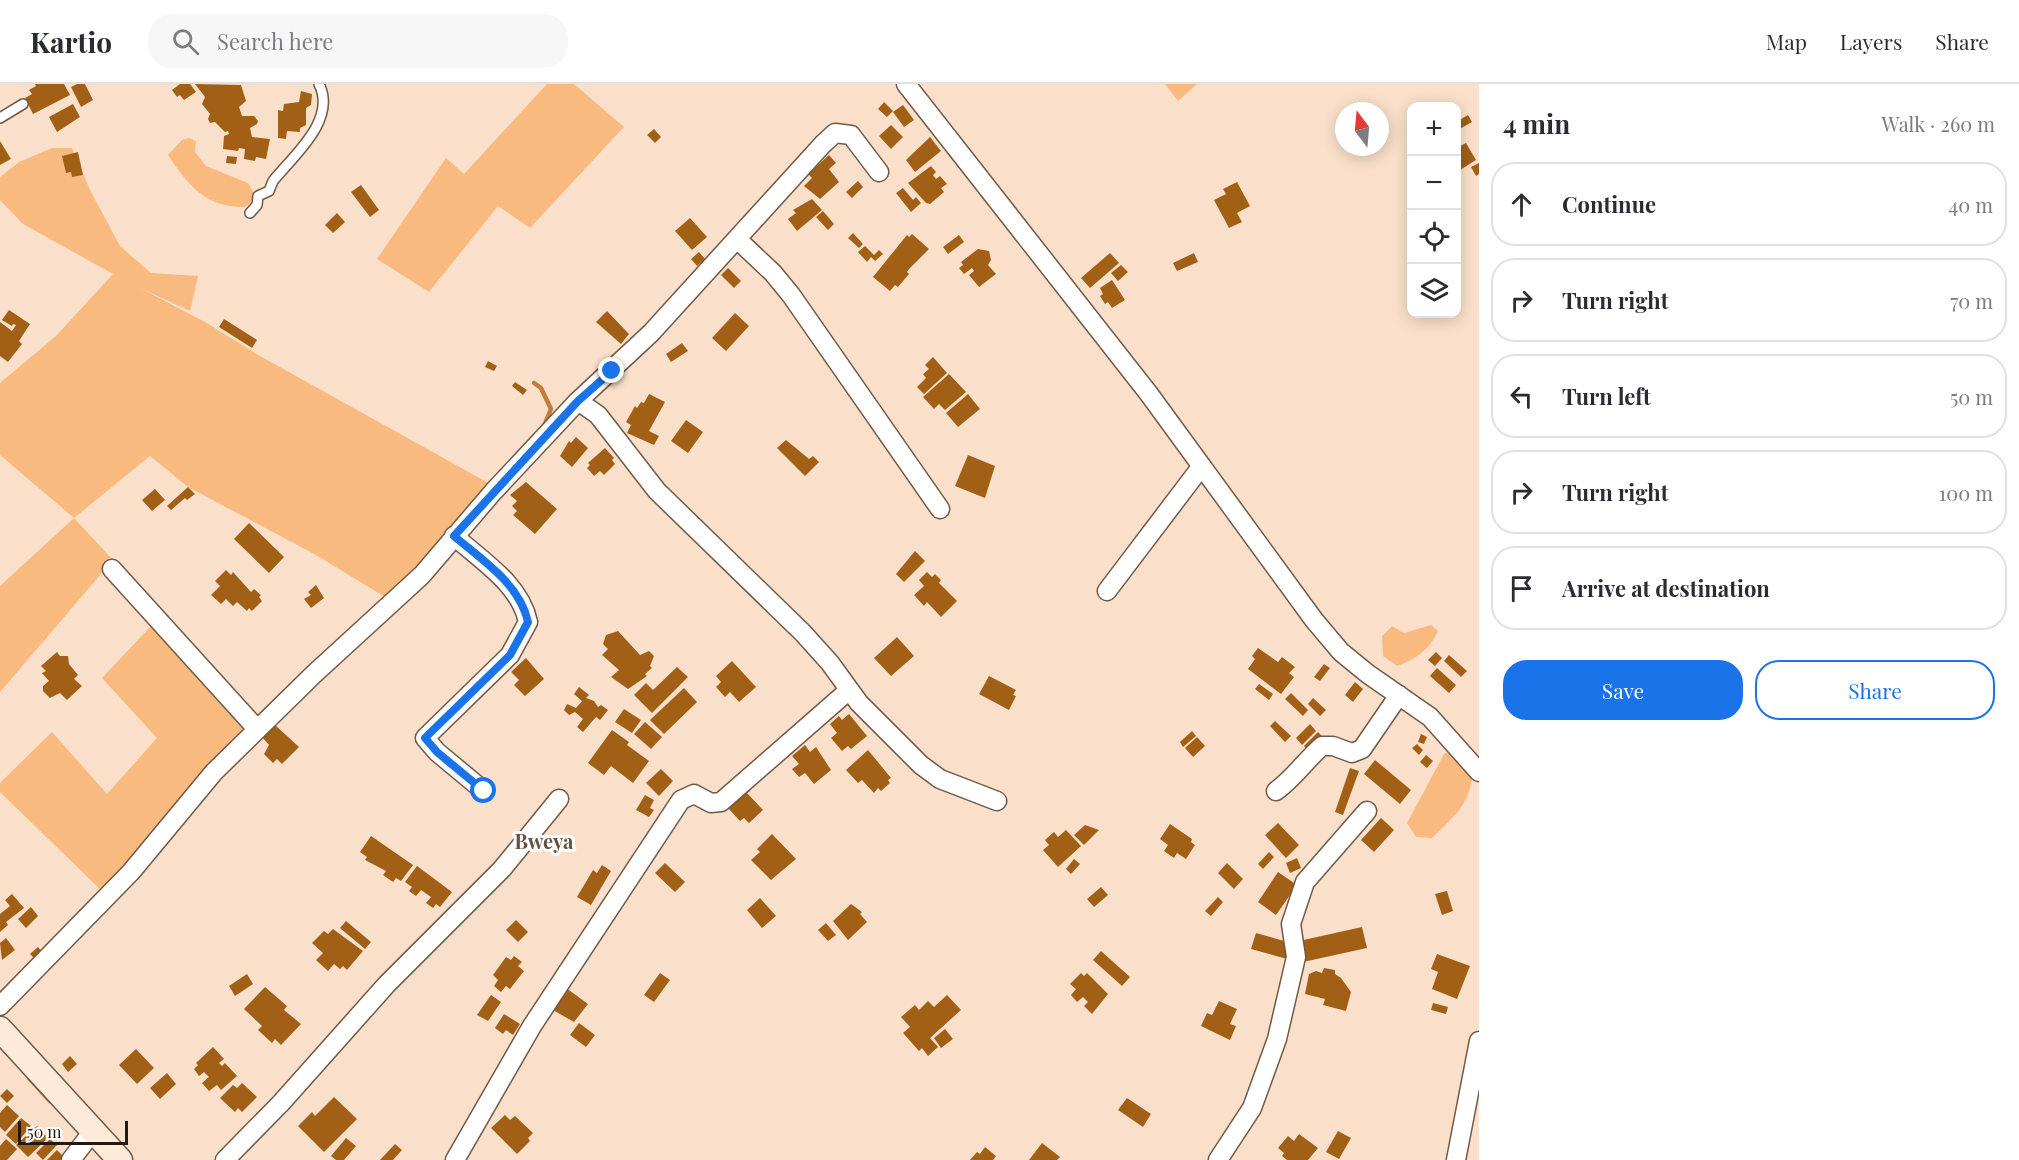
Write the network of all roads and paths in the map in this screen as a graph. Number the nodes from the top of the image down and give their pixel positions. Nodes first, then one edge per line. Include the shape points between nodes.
1 (319, 84) edge
2 (906, 84) edge
3 (23, 104) dead end
4 (0, 118) edge
5 (879, 172) dead end
6 (250, 213) dead end
7 (738, 240) junction
8 (578, 401) junction
9 (1201, 467) junction
10 (940, 509) dead end
11 (454, 536) junction
12 (112, 569) dead end
13 (1107, 591) dead end
14 (848, 691) junction
15 (1399, 695) junction
16 (258, 729) junction
17 (1479, 771) edge
18 (484, 791) dead end
19 (1276, 791) dead end
20 (559, 799) dead end
21 (997, 801) dead end
22 (1367, 811) dead end
23 (0, 1006) edge
24 (0, 1029) edge
25 (1479, 1041) edge
26 (93, 1131) junction
27 (71, 1160) edge
28 (120, 1160) edge
29 (225, 1160) edge
30 (455, 1160) edge
31 (1218, 1160) edge
32 (1456, 1160) edge

1 - 6 lane via 323,93 320,124 269,190 258,196
2 - 9 street via 1064,282
3 - 4 lane
5 - 7 street via 850,135 835,133
7 - 8 street via 651,333
7 - 10 street via 791,295
8 - 11 street
8 - 14 street via 598,415 678,513 803,633
9 - 13 street
9 - 15 street via 1341,652
11 - 16 street via 422,575
11 - 18 street via 506,581 522,601 528,622 510,655 425,738
12 - 16 street
14 - 21 street via 934,776
14 - 30 street via 721,802 711,803 694,794 681,800 532,1026
15 - 17 street via 1430,717
15 - 19 street via 1362,749 1352,753 1322,746 1295,777
16 - 23 street via 214,772 131,872
20 - 29 street via 502,868 387,984
22 - 31 street via 1305,882 1291,924 1296,957 1277,1039 1252,1108
24 - 26 street
25 - 32 street
26 - 27 street
26 - 28 street

